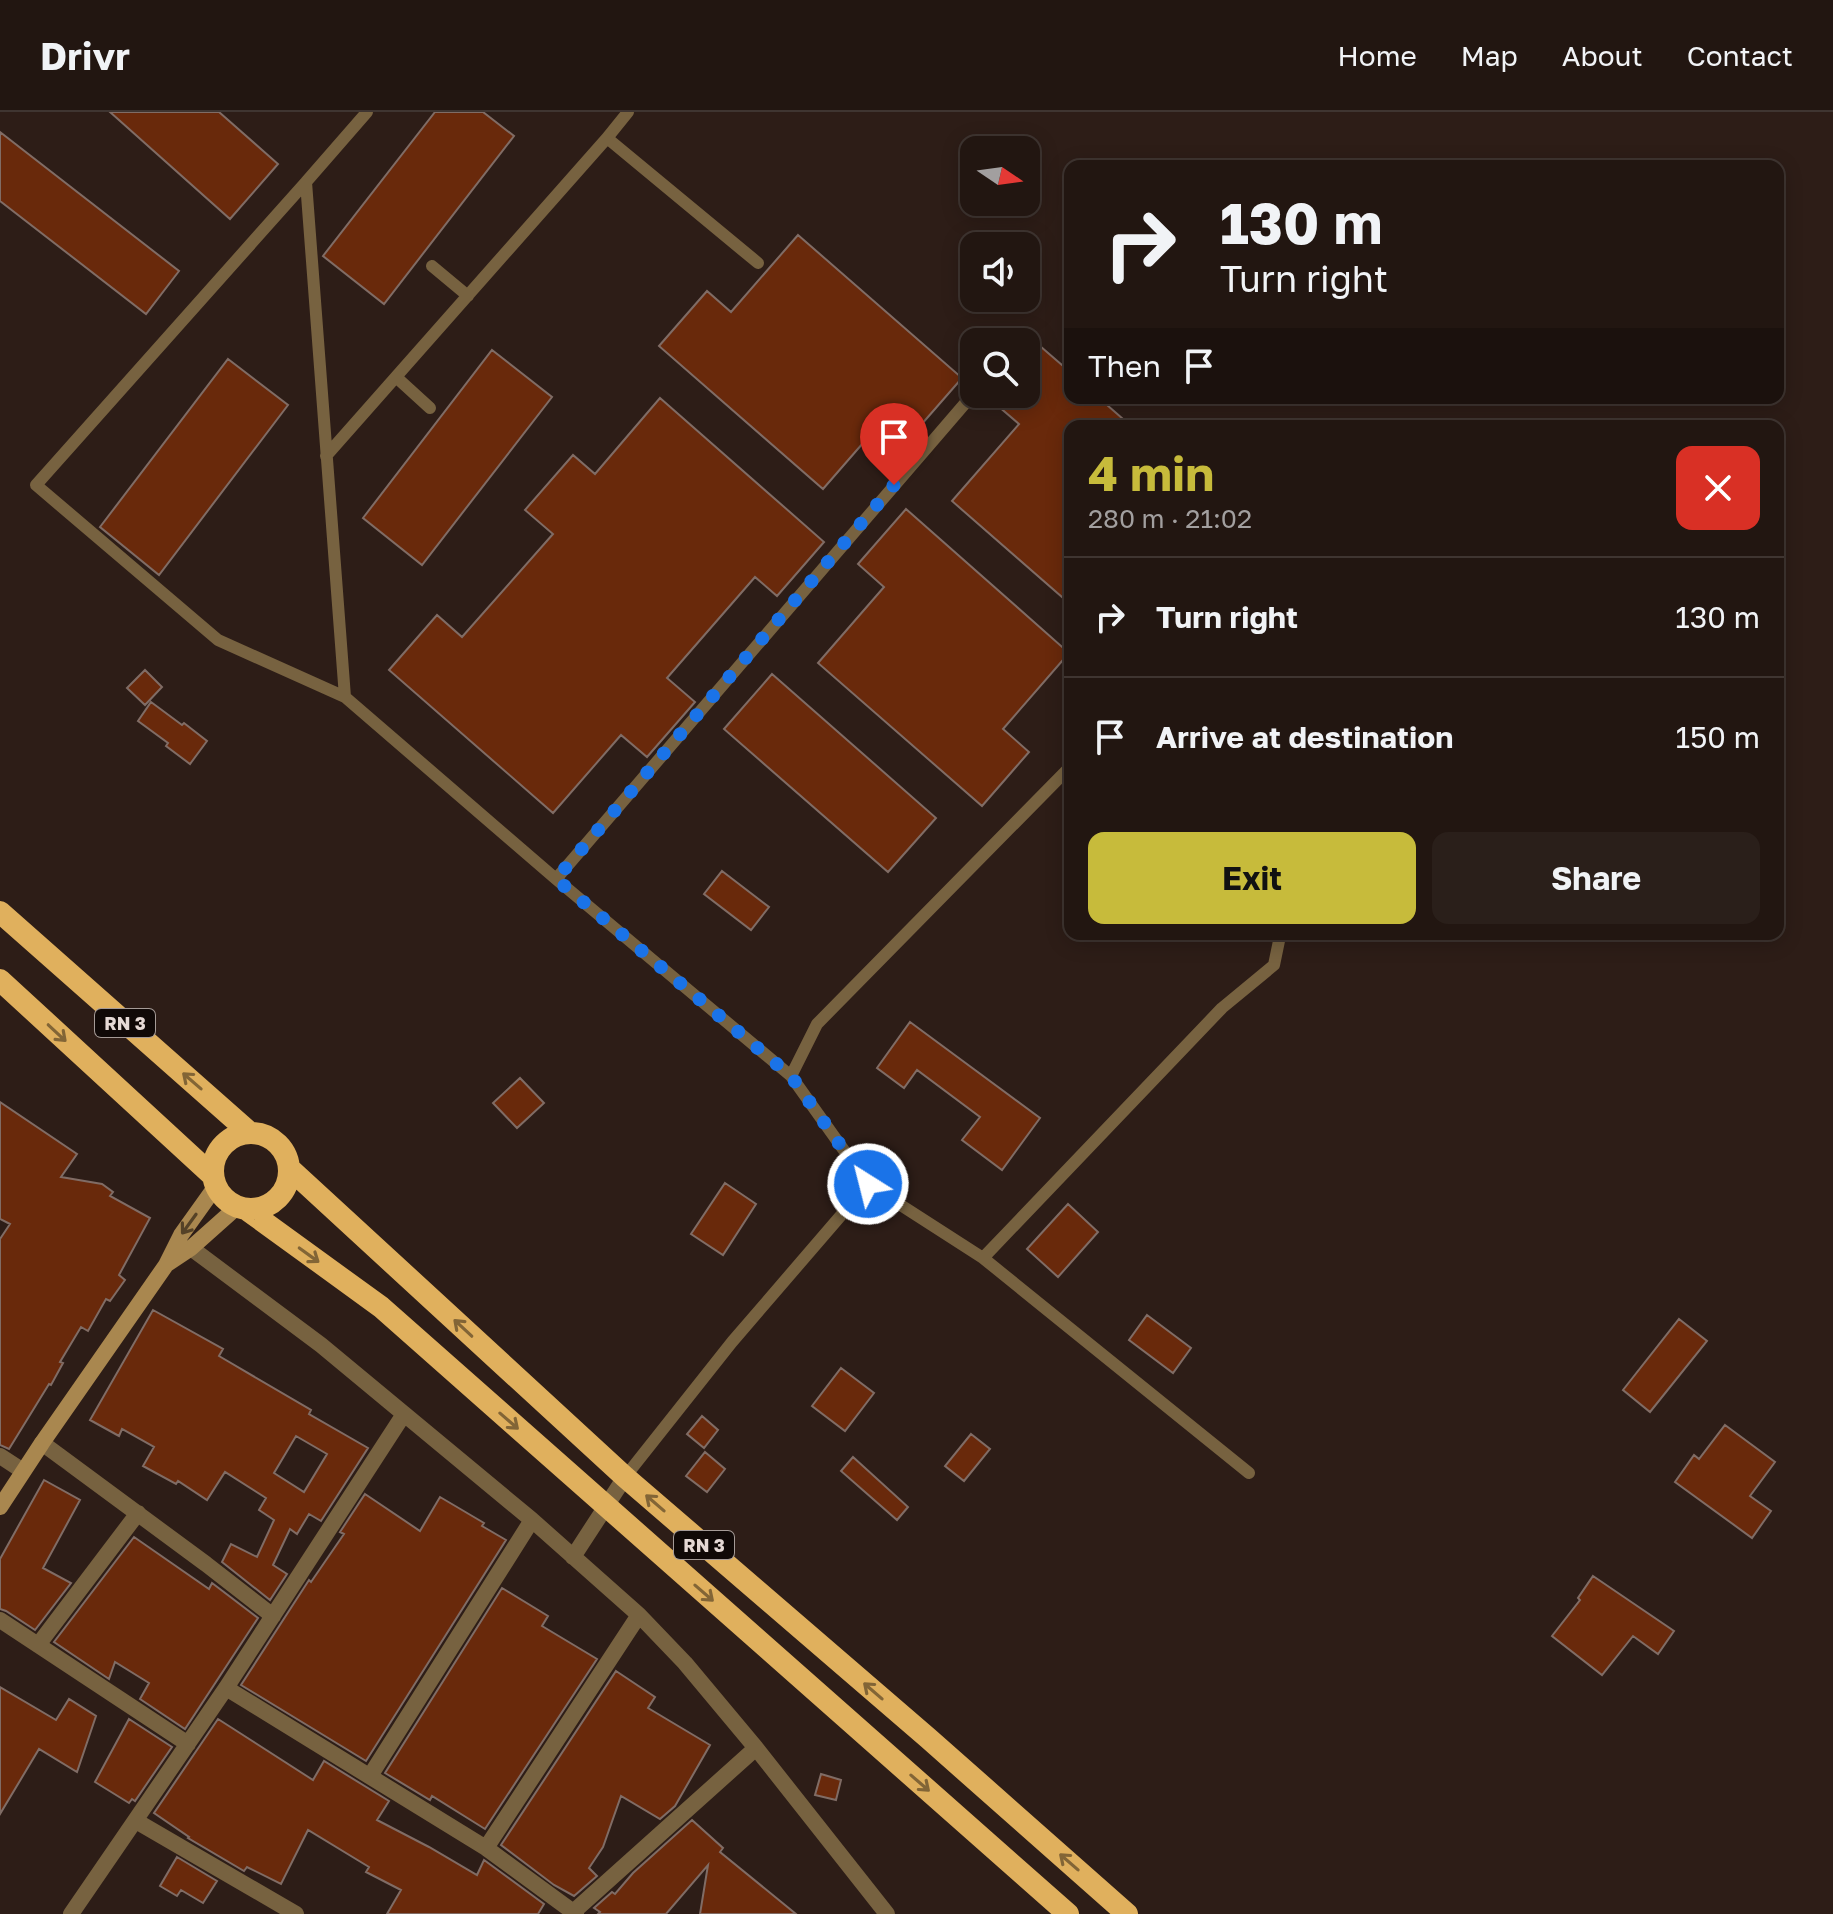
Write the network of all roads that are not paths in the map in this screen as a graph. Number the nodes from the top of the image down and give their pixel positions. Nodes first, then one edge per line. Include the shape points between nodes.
1 (367, 112) edge
2 (628, 112) edge
3 (607, 138) junction
4 (306, 182) junction
5 (758, 263) dead end
6 (432, 266) dead end
7 (468, 296) junction
8 (396, 377) junction
9 (430, 408) dead end
10 (961, 408) edge
11 (326, 456) junction
12 (345, 697) junction
13 (1064, 773) edge
14 (556, 879) junction
15 (0, 912) edge
16 (1279, 940) edge
17 (0, 980) edge
18 (791, 1076) junction
19 (250, 1133) junction
20 (289, 1168) junction
21 (215, 1181) junction
22 (868, 1184) junction
23 (242, 1208) junction
24 (191, 1248) junction
25 (983, 1258) junction
26 (166, 1265) junction
27 (404, 1414) junction
28 (42, 1443) junction
29 (0, 1456) edge
30 (23, 1471) junction
31 (1249, 1473) dead end
32 (625, 1477) junction
33 (606, 1506) junction
34 (0, 1507) edge
35 (138, 1513) junction
36 (532, 1520) junction
37 (573, 1557) junction
38 (639, 1615) junction
39 (273, 1616) junction
40 (0, 1620) edge
41 (38, 1645) junction
42 (226, 1688) junction
43 (188, 1744) junction
44 (756, 1748) junction
45 (370, 1776) junction
46 (136, 1821) junction
47 (486, 1848) junction
48 (574, 1913) edge
49 (71, 1914) edge
50 (296, 1914) edge
51 (887, 1914) edge
52 (1068, 1914) edge
53 (1127, 1914) edge

1 - 4 lane
2 - 3 lane
3 - 5 lane
3 - 7 lane
4 - 11 lane
4 - 12 lane via 36,485 218,640
6 - 7 lane
7 - 8 lane
8 - 9 lane
8 - 11 lane
10 - 14 lane
11 - 12 lane
12 - 14 lane
13 - 18 lane via 817,1024
14 - 18 lane
19 -> 15 highway, RN 3
16 - 25 lane via 1274,965 1222,1008
17 -> 21 highway, RN 3
18 - 22 lane
19 - 20 highway via 281,1147
19 - 21 highway via 238,1135 218,1151
20 - 23 highway via 277,1199 257,1209
32 -> 20 highway, RN 3
21 - 23 highway via 225,1198
21 -> 26 main road
22 - 25 lane
22 - 32 lane
23 - 24 main road
23 -> 33 highway, RN 3 via 381,1307
24 - 26 main road
24 - 27 street
25 - 31 lane
26 - 28 main road
27 - 36 street
27 - 39 street
28 - 30 main road
28 - 35 street
29 - 30 street
30 - 34 main road
32 - 33 street
53 -> 32 highway, RN 3
33 - 37 street
33 -> 52 highway, RN 3
35 - 39 street
35 - 41 street
36 - 37 street
36 - 45 street
37 - 38 street
38 - 44 street
38 - 47 street
39 - 42 street
40 - 41 street
41 - 43 street
42 - 43 street
42 - 45 street
43 - 46 street
44 - 48 street
44 - 51 street
45 - 47 street
46 - 49 street
46 - 50 street
47 - 48 street

